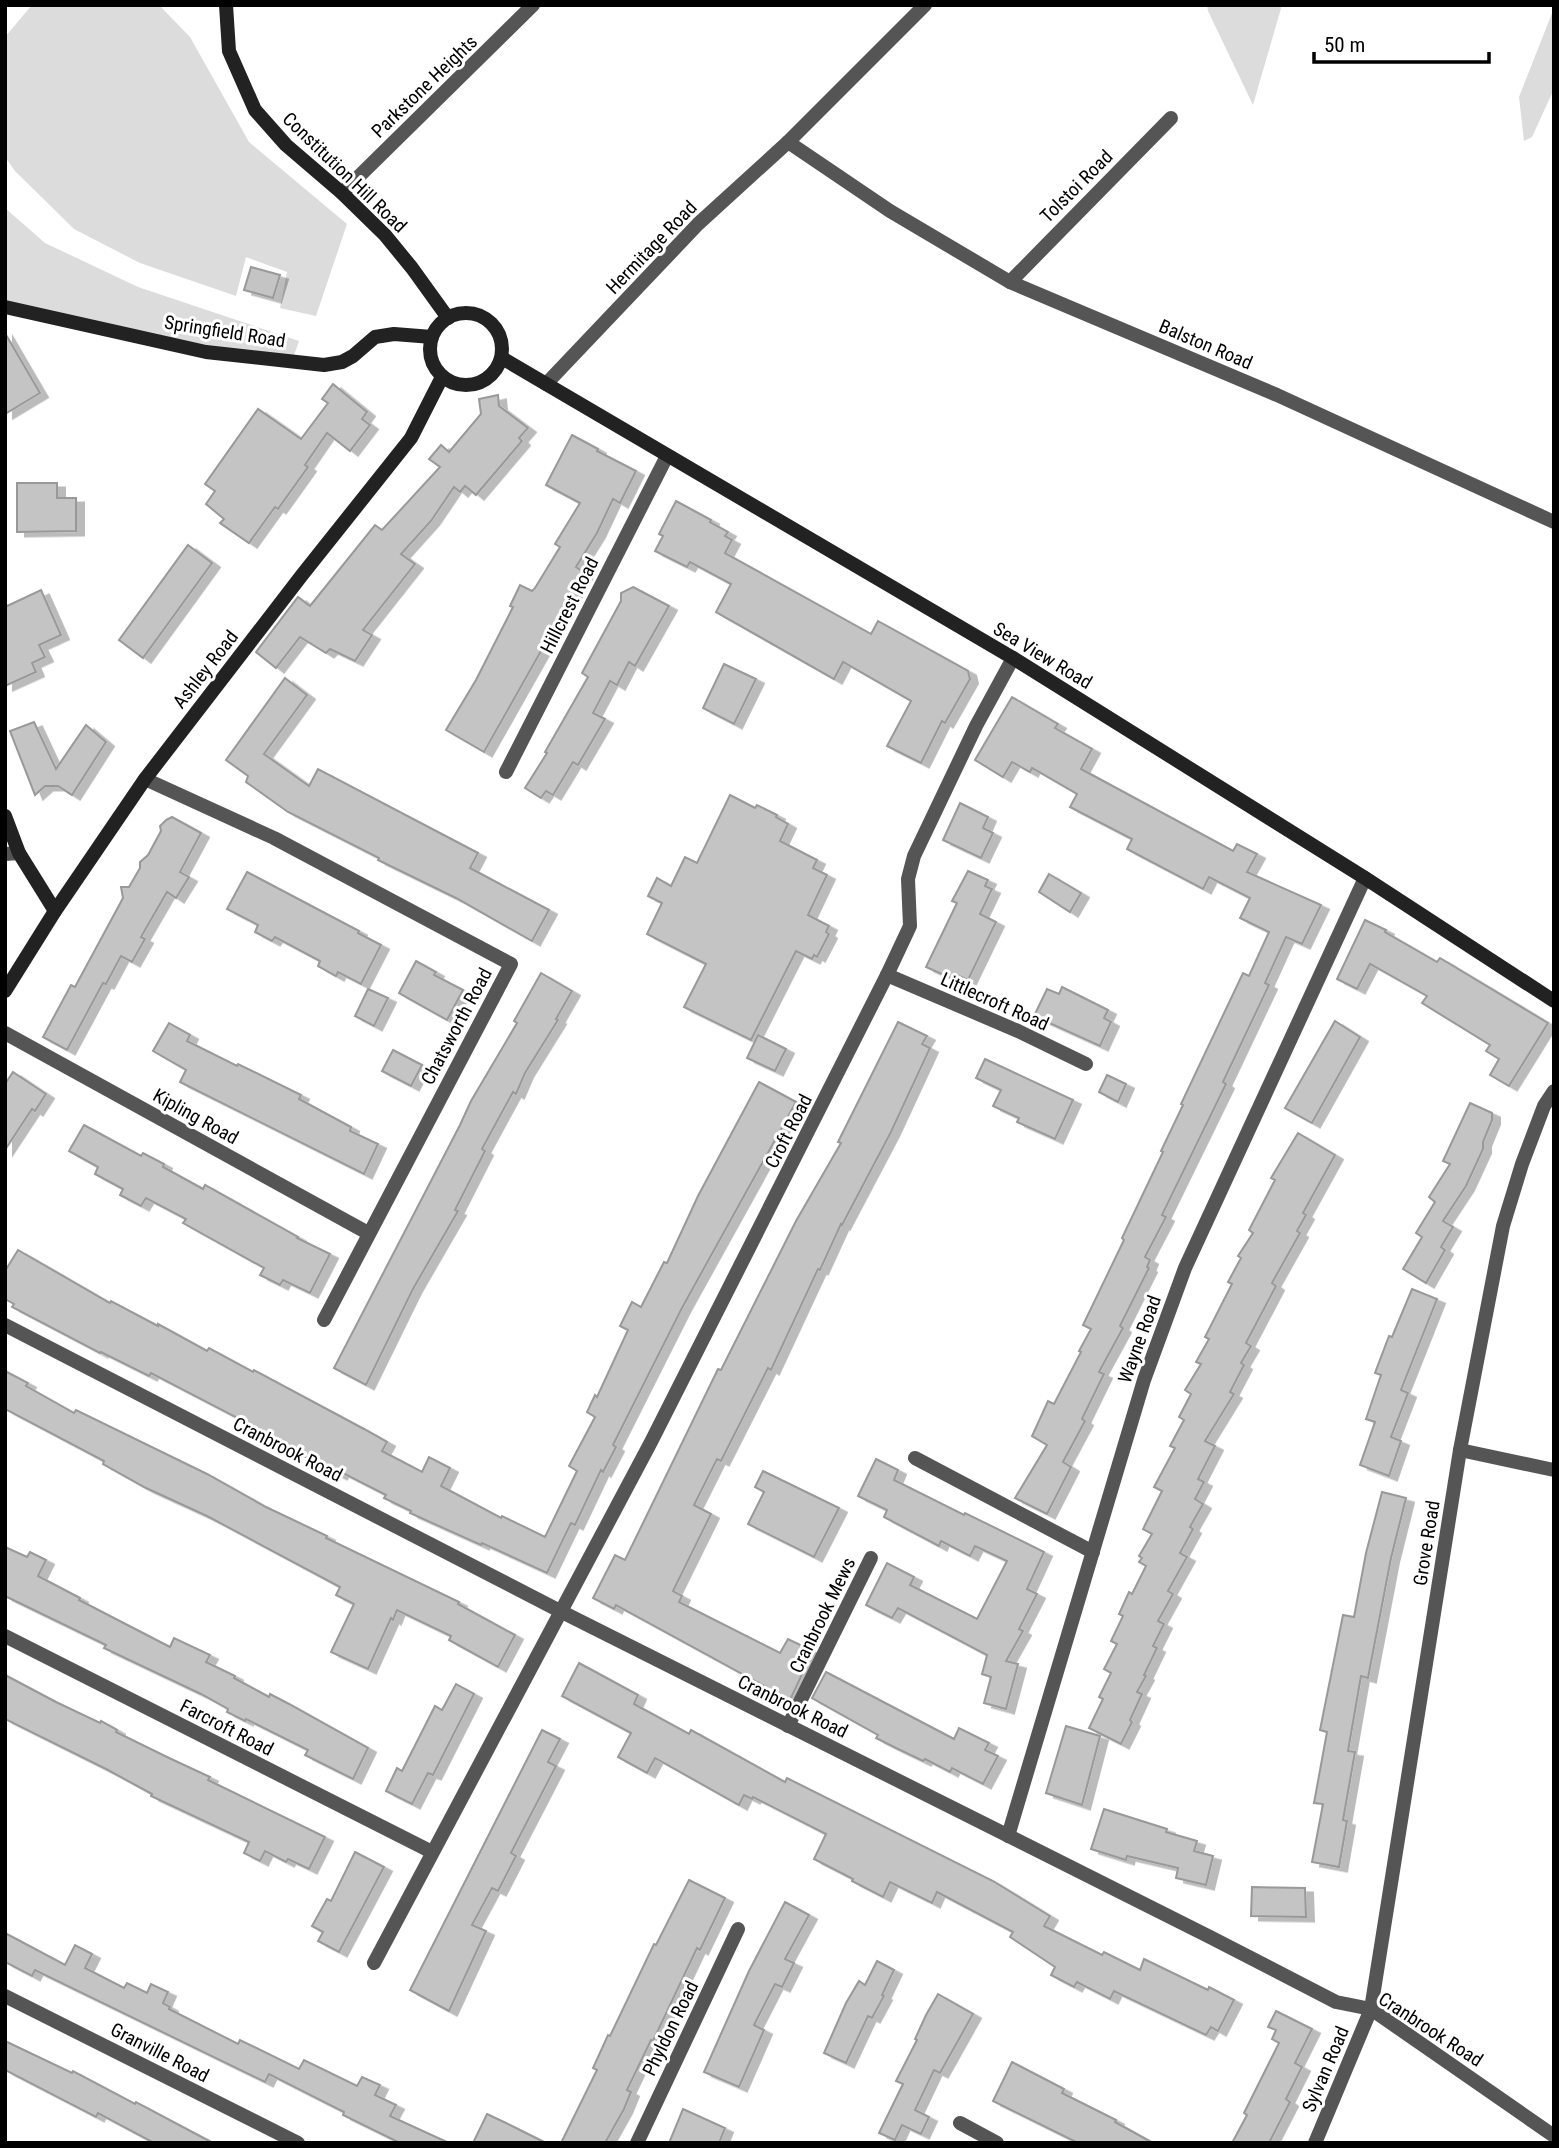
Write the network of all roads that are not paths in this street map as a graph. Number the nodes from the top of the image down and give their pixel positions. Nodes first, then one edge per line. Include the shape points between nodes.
1 (226, 5) edge
2 (533, 5) edge
3 (925, 5) edge
4 (1171, 118) dead end
5 (789, 142) junction
6 (342, 193) junction
7 (1010, 282) junction
8 (5, 307) edge
9 (447, 318) junction
10 (432, 337) junction
11 (502, 358) junction
12 (442, 377) junction
13 (546, 384) junction
14 (667, 456) junction
15 (1554, 522) edge
16 (1013, 658) junction
17 (506, 772) dead end
18 (145, 779) junction
19 (5, 816) edge
20 (12, 854) edge
21 (1365, 877) junction
22 (55, 911) junction
23 (887, 975) junction
24 (5, 991) edge
25 (1554, 1001) edge
26 (5, 1032) edge
27 (1086, 1064) dead end
28 (1554, 1091) edge
29 (368, 1233) junction
30 (324, 1320) dead end
31 (5, 1325) edge
32 (1461, 1450) junction
33 (915, 1458) dead end
34 (1554, 1471) edge
35 (1093, 1552) junction
36 (871, 1558) dead end
37 (560, 1611) junction
38 (5, 1636) edge
39 (788, 1726) junction
40 (1008, 1836) junction
41 (432, 1852) junction
42 (738, 1929) dead end
43 (374, 1963) dead end
44 (5, 1996) edge
45 (1371, 2010) junction
46 (960, 2123) dead end
47 (1554, 2136) edge
48 (298, 2143) edge
49 (636, 2143) edge
50 (997, 2143) edge
51 (1315, 2143) edge

1 - 6 main road, Constitution Hill Road via 229,51 255,110 286,145
2 - 6 street, Parkstone Heights
3 - 5 street, Hermitage Road
4 - 7 street, Tolstoi Road
5 - 7 street, Balston Road via 890,211
5 - 13 street, Hermitage Road via 698,224
6 - 9 main road, Constitution Hill Road via 385,235
7 - 15 street, Balston Road via 1277,395
8 - 10 main road, Springfield Road via 206,352 324,365 342,362 375,337
9 - 10 main road
9 - 11 main road via 459,313 483,316 500,334
10 - 12 main road via 432,360
11 - 12 main road via 482,382 461,385
11 - 13 main road, Sea View Road
12 - 18 main road, Ashley Road via 411,438
13 - 14 main road, Sea View Road
14 - 16 main road, Sea View Road
14 - 17 street, Hillcrest Road
16 - 21 main road, Sea View Road
16 - 23 street, Croft Road via 914,856 908,879 910,926
18 - 22 main road, Ashley Road
18 - 29 street, Chatsworth Road via 274,838 511,964
19 - 20 main road
20 - 22 main road
21 - 25 main road, Sea View Road
21 - 35 street, Wayne Road via 1185,1268 1144,1380
22 - 24 main road, Ashley Road
23 - 27 street, Littlecroft Road
23 - 37 street, Croft Road via 651,1442
26 - 29 street, Kipling Road
28 - 32 street, Grove Road via 1522,1164 1503,1226
29 - 30 street, Chatsworth Road
31 - 37 street, Cranbrook Road
32 - 34 street
32 - 45 street, Grove Road
33 - 35 street
35 - 40 street, Wayne Road
36 - 39 street, Cranbrook Mews
37 - 39 street, Cranbrook Road
37 - 41 street
38 - 41 street, Farcroft Road
39 - 40 street, Cranbrook Road
40 - 45 street, Cranbrook Road via 1336,2002
41 - 43 street
42 - 49 street, Phyldon Road
44 - 48 street, Granville Road
45 - 47 street, Cranbrook Road
45 - 51 street, Sylvan Road
46 - 50 street

